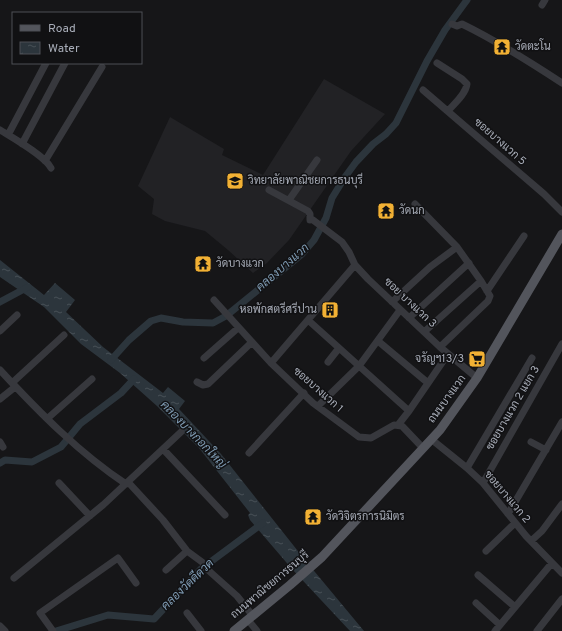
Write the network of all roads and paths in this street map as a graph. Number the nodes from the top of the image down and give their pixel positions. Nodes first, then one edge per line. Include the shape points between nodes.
1 (452, 24) dead end
2 (437, 63) dead end
3 (45, 64) edge
4 (64, 64) edge
5 (102, 68) dead end
6 (562, 83) edge
7 (423, 90) dead end
8 (448, 111) junction
9 (0, 130) edge
10 (8, 135) junction
11 (22, 144) junction
12 (317, 160) dead end
13 (46, 161) junction
14 (51, 168) dead end
15 (269, 190) dead end
16 (289, 200) junction
17 (414, 204) dead end
18 (562, 212) edge
19 (562, 234) edge
20 (524, 236) dead end
21 (457, 247) junction
22 (469, 264) junction
23 (355, 265) junction
24 (481, 281) junction
25 (487, 291) junction
26 (214, 300) dead end
27 (392, 302) junction
28 (400, 310) junction
29 (17, 315) dead end
30 (410, 318) junction
31 (308, 320) junction
32 (238, 328) junction
33 (0, 331) edge
34 (424, 332) junction
35 (64, 335) dead end
36 (378, 341) junction
37 (252, 342) junction
38 (562, 344) edge
39 (440, 347) junction
40 (339, 348) junction
41 (448, 354) junction
42 (204, 358) dead end
43 (532, 358) dead end
44 (328, 362) dead end
45 (271, 363) junction
46 (359, 366) junction
47 (0, 370) edge
48 (92, 378) dead end
49 (477, 378) junction
50 (196, 382) dead end
51 (428, 383) junction
52 (14, 385) junction
53 (304, 393) junction
54 (0, 399) edge
55 (318, 406) junction
56 (409, 411) junction
57 (48, 418) junction
58 (562, 422) edge
59 (398, 425) junction
60 (181, 432) dead end
61 (431, 439) junction
62 (531, 442) dead end
63 (422, 447) junction
64 (164, 449) junction
65 (546, 450) junction
66 (249, 453) dead end
67 (467, 468) junction
68 (59, 483) dead end
69 (127, 483) junction
70 (483, 483) junction
71 (562, 504) edge
72 (508, 514) junction
73 (225, 515) dead end
74 (90, 516) junction
75 (515, 523) junction
76 (531, 541) junction
77 (187, 551) junction
78 (486, 551) dead end
79 (322, 556) joint
80 (552, 563) junction
81 (166, 570) dead end
82 (562, 573) edge
83 (478, 575) dead end
84 (14, 578) dead end
85 (136, 583) dead end
86 (562, 599) edge
87 (476, 603) dead end
88 (515, 607) junction
89 (187, 613) dead end
90 (250, 618) junction
91 (0, 626) edge
92 (51, 628) edge
93 (497, 628) edge
94 (4, 631) edge
95 (201, 631) edge
96 (234, 631) edge
97 (257, 631) edge
98 (537, 631) edge

1 - 6 street via 462,24 475,30
2 - 8 street via 467,84 467,88
3 - 10 street
4 - 11 street
5 - 13 street
7 - 8 street, ซอยบางแวก 5
8 - 18 street, ซอยบางแวก 5
9 - 10 street
10 - 11 street
11 - 13 street
12 - 16 street
13 - 14 street
15 - 16 street, ซอย บางแวก 3
16 - 23 street, ซอย บางแวก 3 via 308,211 311,220 336,236 349,252
17 - 21 street
19 - 49 main road, ถนนบางแวก
20 - 25 street
21 - 22 street
21 - 27 street via 430,267
22 - 24 street
22 - 30 street
23 - 27 street, ซอย บางแวก 3
23 - 31 street
24 - 25 street
24 - 34 street
25 - 39 street via 490,296 488,301
26 - 32 street, ซอยบางแวก 1
27 - 28 street, ซอย บางแวก 3
28 - 30 street, ซอย บางแวก 3
28 - 36 street
29 - 33 street
30 - 34 street, ซอย บางแวก 3
31 - 40 street
31 - 45 street
32 - 37 street, ซอยบางแวก 1
32 - 42 street
34 - 39 street, ซอย บางแวก 3
35 - 52 street
36 - 46 street
36 - 51 street
37 - 45 street, ซอยบางแวก 1
37 - 50 street via 208,384
38 - 70 street, ซอยบางแวก 2 แยก 3
39 - 41 street, ซอย บางแวก 3
40 - 44 street
40 - 46 street
41 - 49 street, ซอย บางแวก 3
41 - 51 street
43 - 67 street
45 - 53 street, ซอยบางแวก 1
46 - 55 street
46 - 56 street
47 - 52 street
48 - 57 street
49 - 61 main road, ถนนบางแวก
51 - 56 street
52 - 54 street
52 - 57 street
53 - 55 street, ซอยบางแวก 1
53 - 66 street
55 - 59 street, ซอยบางแวก 1 via 359,438 371,438
56 - 59 street
57 - 69 street via 76,446
58 - 65 street
59 - 63 street
60 - 64 street
61 - 63 main road, ถนนบางแวก
61 - 67 street, ซอยบางแวก 2
62 - 65 street
63 - 79 main road, ถนนบางแวก
64 - 69 street
64 - 73 street
65 - 72 street
67 - 70 street, ซอยบางแวก 2
68 - 74 street
69 - 74 street
69 - 77 street via 163,520
70 - 72 street, ซอยบางแวก 2
71 - 76 street via 542,531
72 - 75 street, ซอยบางแวก 2
74 - 84 street
75 - 76 street, ซอยบางแวก 2
75 - 78 street
76 - 80 street, ซอยบางแวก 2
77 - 81 street
77 - 90 street via 237,596
79 - 90 main road, ถนนพาณิชยการธนบุรี
80 - 82 street, ซอยบางแวก 2
80 - 88 street
83 - 88 street
85 - 92 street via 118,558 40,614
86 - 98 street
87 - 93 street
88 - 93 street
89 - 95 street
90 - 96 main road, ถนนพาณิชยการธนบุรี
90 - 97 street
91 - 94 street

